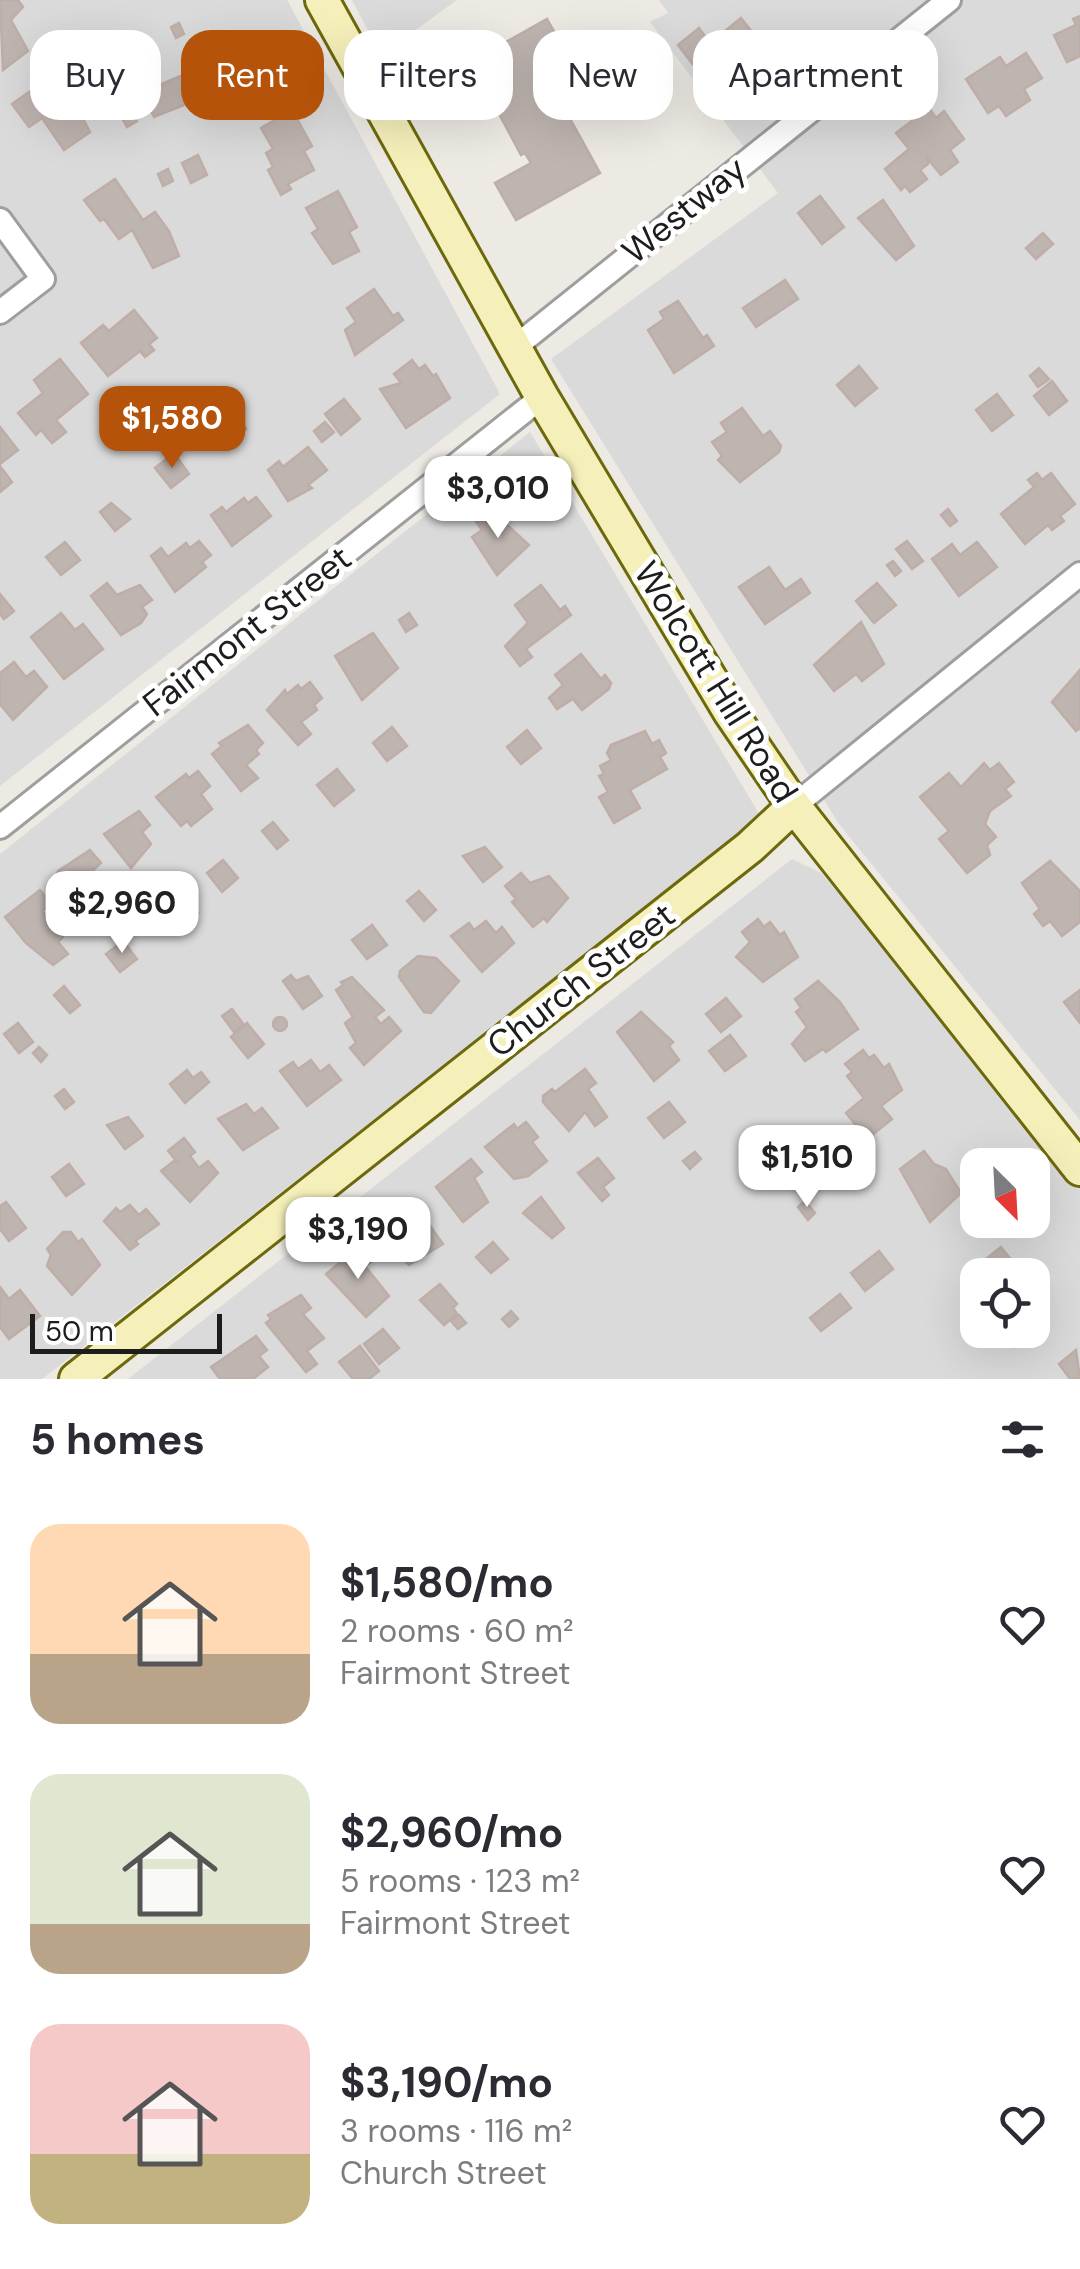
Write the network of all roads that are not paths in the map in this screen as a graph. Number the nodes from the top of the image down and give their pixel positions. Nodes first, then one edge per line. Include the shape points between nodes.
1 (322, 0) edge
2 (946, 1) edge
3 (0, 220) edge
4 (0, 312) edge
5 (515, 347) junction
6 (542, 397) junction
7 (1080, 574) edge
8 (794, 806) junction
9 (0, 827) edge
10 (1080, 1170) edge
11 (76, 1379) edge

1 - 5 street, Wolcott Hill Road
2 - 5 street, Westway
3 - 4 street via 43,279
5 - 6 street, Wolcott Hill Road
6 - 8 street, Wolcott Hill Road via 678,628
6 - 9 street, Fairmont Street
7 - 8 street, Church Street
8 - 10 street, Wolcott Hill Road
8 - 11 street, Church Street

